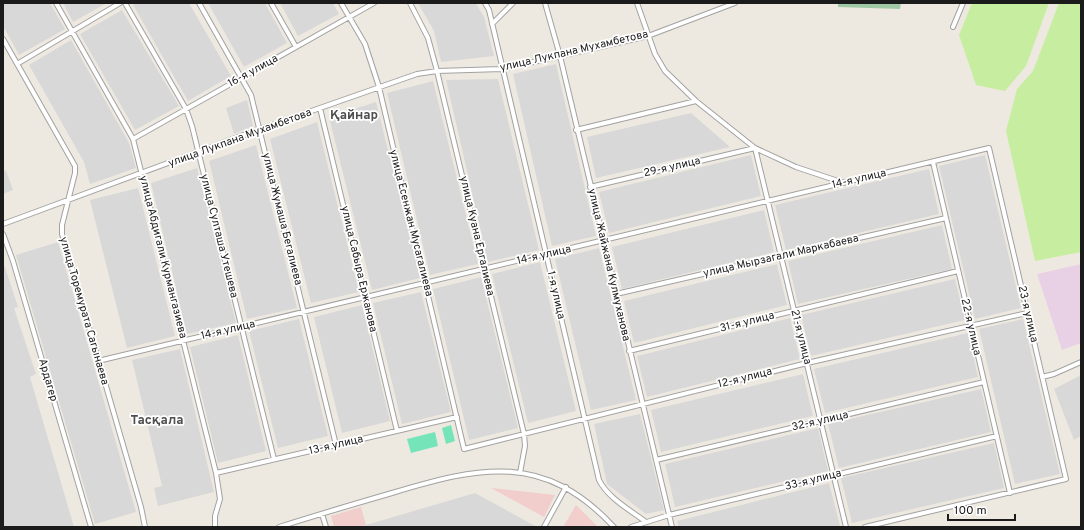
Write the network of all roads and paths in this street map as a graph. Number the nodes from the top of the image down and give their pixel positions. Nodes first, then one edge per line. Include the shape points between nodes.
1 (56, 3) edge
2 (120, 3) edge
3 (124, 3) edge
4 (199, 3) edge
5 (271, 3) edge
6 (341, 3) edge
7 (374, 3) edge
8 (410, 3) edge
9 (485, 3) edge
10 (513, 3) edge
11 (545, 3) edge
12 (637, 3) edge
13 (735, 3) edge
14 (963, 3) edge
15 (349, 17) junction
16 (492, 24) junction
17 (953, 27) dead end
18 (71, 31) junction
19 (648, 36) junction
20 (3, 39) edge
21 (296, 47) junction
22 (560, 56) junction
23 (17, 64) junction
24 (502, 69) junction
25 (437, 71) junction
26 (241, 77) junction
27 (379, 87) junction
28 (696, 101) junction
29 (320, 108) junction
30 (186, 109) junction
31 (260, 129) junction
32 (576, 130) junction
33 (133, 139) junction
34 (755, 148) junction
35 (989, 148) joint
36 (199, 152) junction
37 (932, 162) junction
38 (142, 173) junction
39 (845, 183) junction
40 (590, 186) junction
41 (67, 200) junction
42 (768, 201) junction
43 (946, 218) junction
44 (3, 224) edge
45 (3, 234) edge
46 (603, 240) junction
47 (546, 254) junction
48 (781, 256) junction
49 (484, 269) junction
50 (958, 271) junction
51 (426, 283) junction
52 (616, 294) junction
53 (366, 297) junction
54 (794, 311) junction
55 (305, 312) junction
56 (1027, 312) junction
57 (971, 325) junction
58 (242, 327) junction
59 (183, 341) junction
60 (629, 351) junction
61 (98, 361) junction
62 (1081, 362) edge
63 (807, 363) junction
64 (1042, 377) junction
65 (984, 382) junction
66 (642, 403) junction
67 (457, 417) junction
68 (584, 418) junction
69 (821, 421) junction
70 (397, 430) junction
71 (524, 434) junction
72 (997, 436) junction
73 (336, 445) junction
74 (464, 449) joint
75 (274, 459) junction
76 (656, 460) junction
77 (216, 473) junction
78 (520, 473) junction
79 (834, 475) junction
80 (566, 487) junction
81 (1010, 493) junction
82 (322, 514) junction
83 (669, 515) junction
84 (646, 522) junction
85 (91, 527) edge
86 (145, 527) edge
87 (214, 527) edge
88 (279, 527) edge
89 (326, 527) edge
90 (544, 527) edge
91 (614, 527) edge
92 (630, 527) edge
93 (672, 527) edge
94 (846, 527) edge
95 (865, 527) edge

1 - 18 street, улица Абдигали Курмангазиева
2 - 18 street
3 - 30 street, улица Султаша Утешева
4 - 26 street, улица Жумаша Бегалиева
5 - 21 street
6 - 15 street, улица Есенжан Мусагалиева
7 - 15 street, 16-я улица
8 - 25 street, улица Куана Ергалиева via 428,38
9 - 16 street, 1-я улица
10 - 16 street
11 - 22 street, улица Жайжана Кулмуханова
12 - 19 street
13 - 19 street, улица Лукпана Мухамбетова
14 - 17 street
15 - 21 street, 16-я улица
15 - 27 street, улица Есенжан Мусагалиева via 365,44
16 - 24 street, 1-я улица
18 - 23 street
18 - 33 street, улица Абдигали Курмангазиева
19 - 22 street, улица Лукпана Мухамбетова
19 - 28 street via 665,71
20 - 23 street, улица Торемурата Сагынаева
21 - 26 street, 16-я улица
22 - 24 street, улица Лукпана Мухамбетова
22 - 32 street, улица Жайжана Кулмуханова
23 - 41 street, улица Торемурата Сагынаева via 75,166
24 - 25 street, улица Лукпана Мухамбетова
24 - 47 street, 1-я улица
25 - 27 street, улица Лукпана Мухамбетова via 418,74
25 - 49 street, улица Куана Ергалиева
26 - 30 street, 16-я улица
26 - 31 street, улица Жумаша Бегалиева via 251,95
27 - 29 street, улица Лукпана Мухамбетова
27 - 51 street, улица Есенжан Мусагалиева
28 - 32 street
28 - 34 street
29 - 31 street, улица Лукпана Мухамбетова
29 - 53 street, улица Сабыра Ержанова
30 - 33 street, 16-я улица
30 - 36 street, улица Султаша Утешева
31 - 36 street, улица Лукпана Мухамбетова
31 - 55 street, улица Жумаша Бегалиева
32 - 40 street, улица Жайжана Кулмуханова
33 - 38 street, улица Абдигали Курмангазиева
34 - 39 street via 796,167
34 - 40 street, 29-я улица
34 - 42 street, 21-я улица
35 - 37 street, 14-я улица
35 - 56 street, 23-я улица
36 - 38 street, улица Лукпана Мухамбетова
36 - 58 street, улица Султаша Утешева
37 - 39 street, 14-я улица
37 - 43 street, 22-я улица
38 - 41 street, улица Лукпана Мухамбетова
38 - 59 street, улица Абдигали Курмангазиева
39 - 42 street, 14-я улица
40 - 46 street, улица Жайжана Кулмуханова
41 - 44 street, улица Лукпана Мухамбетова
41 - 61 street, улица Торемурата Сагынаева via 62,234
42 - 46 street, 14-я улица
42 - 48 street, 21-я улица
43 - 48 street, улица Мырзагали Маркабаева
43 - 50 street, 22-я улица
45 - 85 street, Ардагер
46 - 47 street, 14-я улица
46 - 52 street, улица Жайжана Кулмуханова
47 - 49 street, 14-я улица
47 - 68 street, 1-я улица
48 - 52 street, улица Мырзагали Маркабаева
48 - 54 street, 21-я улица
49 - 51 street, 14-я улица
49 - 71 street, улица Куана Ергалиева
50 - 54 street, 31-я улица
50 - 57 street, 22-я улица
51 - 53 street, 14-я улица
51 - 67 street, улица Есенжан Мусагалиева
52 - 60 street, улица Жайжана Кулмуханова
53 - 55 street, 14-я улица
53 - 70 street, улица Сабыра Ержанова
54 - 60 street, 31-я улица
54 - 63 street, 21-я улица
55 - 58 street, 14-я улица
55 - 73 street, улица Жумаша Бегалиева
56 - 57 street, 12-я улица
56 - 64 street, 23-я улица
57 - 63 street, 12-я улица
57 - 65 street, 22-я улица
58 - 59 street, 14-я улица
58 - 75 street, улица Султаша Утешева
59 - 61 street, 14-я улица
59 - 77 street, улица Абдигали Курмангазиева
60 - 66 street, улица Жайжана Кулмуханова
61 - 86 street, улица Торемурата Сагынаева
62 - 64 street
63 - 66 street, 12-я улица
63 - 69 street, 21-я улица
64 - 81 street, 23-я улица via 1066,479
65 - 69 street, 32-я улица
65 - 72 street, 22-я улица
66 - 68 street, 12-я улица
66 - 76 street, улица Жайжана Кулмуханова
67 - 70 street, 13-я улица
67 - 74 street, улица Есенжан Мусагалиева
68 - 71 street, 12-я улица
68 - 84 street, 1-я улица via 603,488
69 - 76 street, 32-я улица
69 - 79 street, 21-я улица
70 - 73 street, 13-я улица
71 - 74 street, 12-я улица
71 - 78 street, улица Куана Ергалиева via 525,446
72 - 79 street, 33-я улица
72 - 81 street, 22-я улица
73 - 75 street, 13-я улица
75 - 77 street, 13-я улица
76 - 83 street, улица Жайжана Кулмуханова
77 - 87 street, улица Абдигали Курмангазиева via 220,499 214,516
78 - 80 street
78 - 82 street via 477,471 441,478
79 - 83 street, 33-я улица
79 - 94 street, 21-я улица
80 - 90 street
80 - 91 street via 594,506
81 - 95 street
82 - 88 street
82 - 89 street
83 - 84 street, 33-я улица
83 - 93 street, улица Жайжана Кулмуханова
84 - 92 street, 33-я улица

